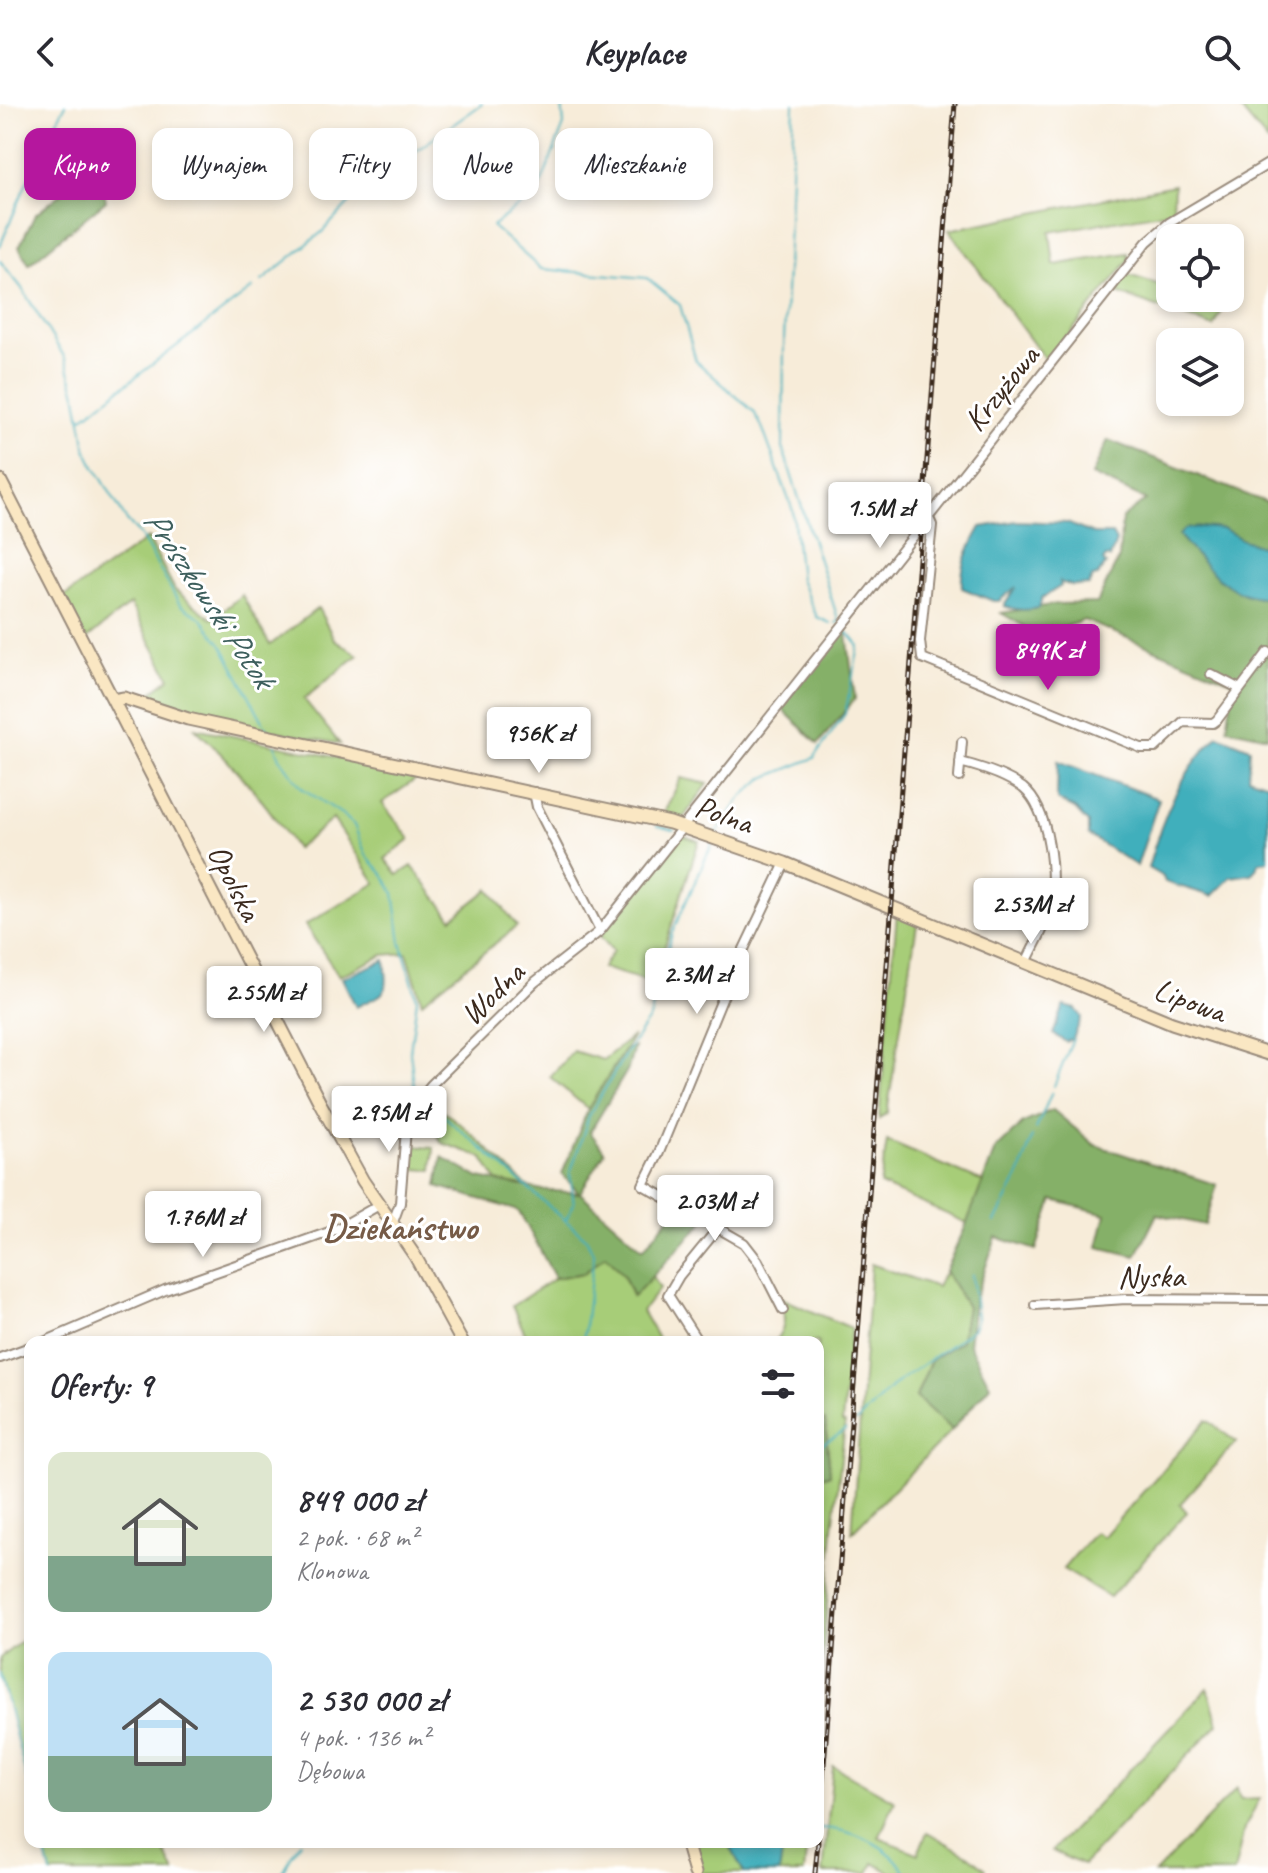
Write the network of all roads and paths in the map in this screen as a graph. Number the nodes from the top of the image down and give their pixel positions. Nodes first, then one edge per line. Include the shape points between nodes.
1 (1268, 164) edge
2 (0, 480) edge
3 (928, 516) junction
4 (1268, 652) edge
5 (1211, 674) dead end
6 (1240, 689) junction
7 (113, 700) junction
8 (962, 742) dead end
9 (960, 762) junction
10 (959, 777) dead end
11 (534, 792) junction
12 (683, 827) junction
13 (785, 863) junction
14 (600, 931) junction
15 (1026, 963) junction
16 (1268, 1054) edge
17 (379, 1205) junction
18 (393, 1222) junction
19 (719, 1227) junction
20 (1268, 1300) edge
21 (1035, 1305) dead end
22 (783, 1310) dead end
23 (58, 1336) edge
24 (459, 1336) edge
25 (694, 1336) edge
26 (24, 1349) edge
27 (0, 1358) edge
28 (688, 1848) edge
29 (694, 1868) edge

1 - 3 street, Krzyżowa via 1169,223 1147,242
2 - 7 street, Opolska
3 - 6 street via 932,525 922,658 1149,749 1183,722 1213,723
3 - 12 street, Krzyżowa
4 - 6 street
5 - 6 street
7 - 11 street, Polna via 124,698 173,715
7 - 17 street, Opolska via 310,1084
8 - 9 street
9 - 10 street
9 - 15 street via 1026,790 1048,836 1050,904
11 - 12 street, Polna
11 - 14 street
12 - 13 street, Polna
12 - 14 street, Wodna
13 - 15 street, Lipowa
13 - 19 street, Polna via 643,1185
14 - 18 street, Wodna via 535,982 417,1102 406,1129 400,1203
15 - 16 street, Lipowa via 1172,1023
17 - 18 street, Opolska
17 - 23 street via 335,1230 165,1290
18 - 24 street, Opolska
19 - 22 street, Polna via 750,1250
19 - 25 street via 668,1295
20 - 21 street, Nyska via 1126,1299
26 - 27 street
28 - 29 street

